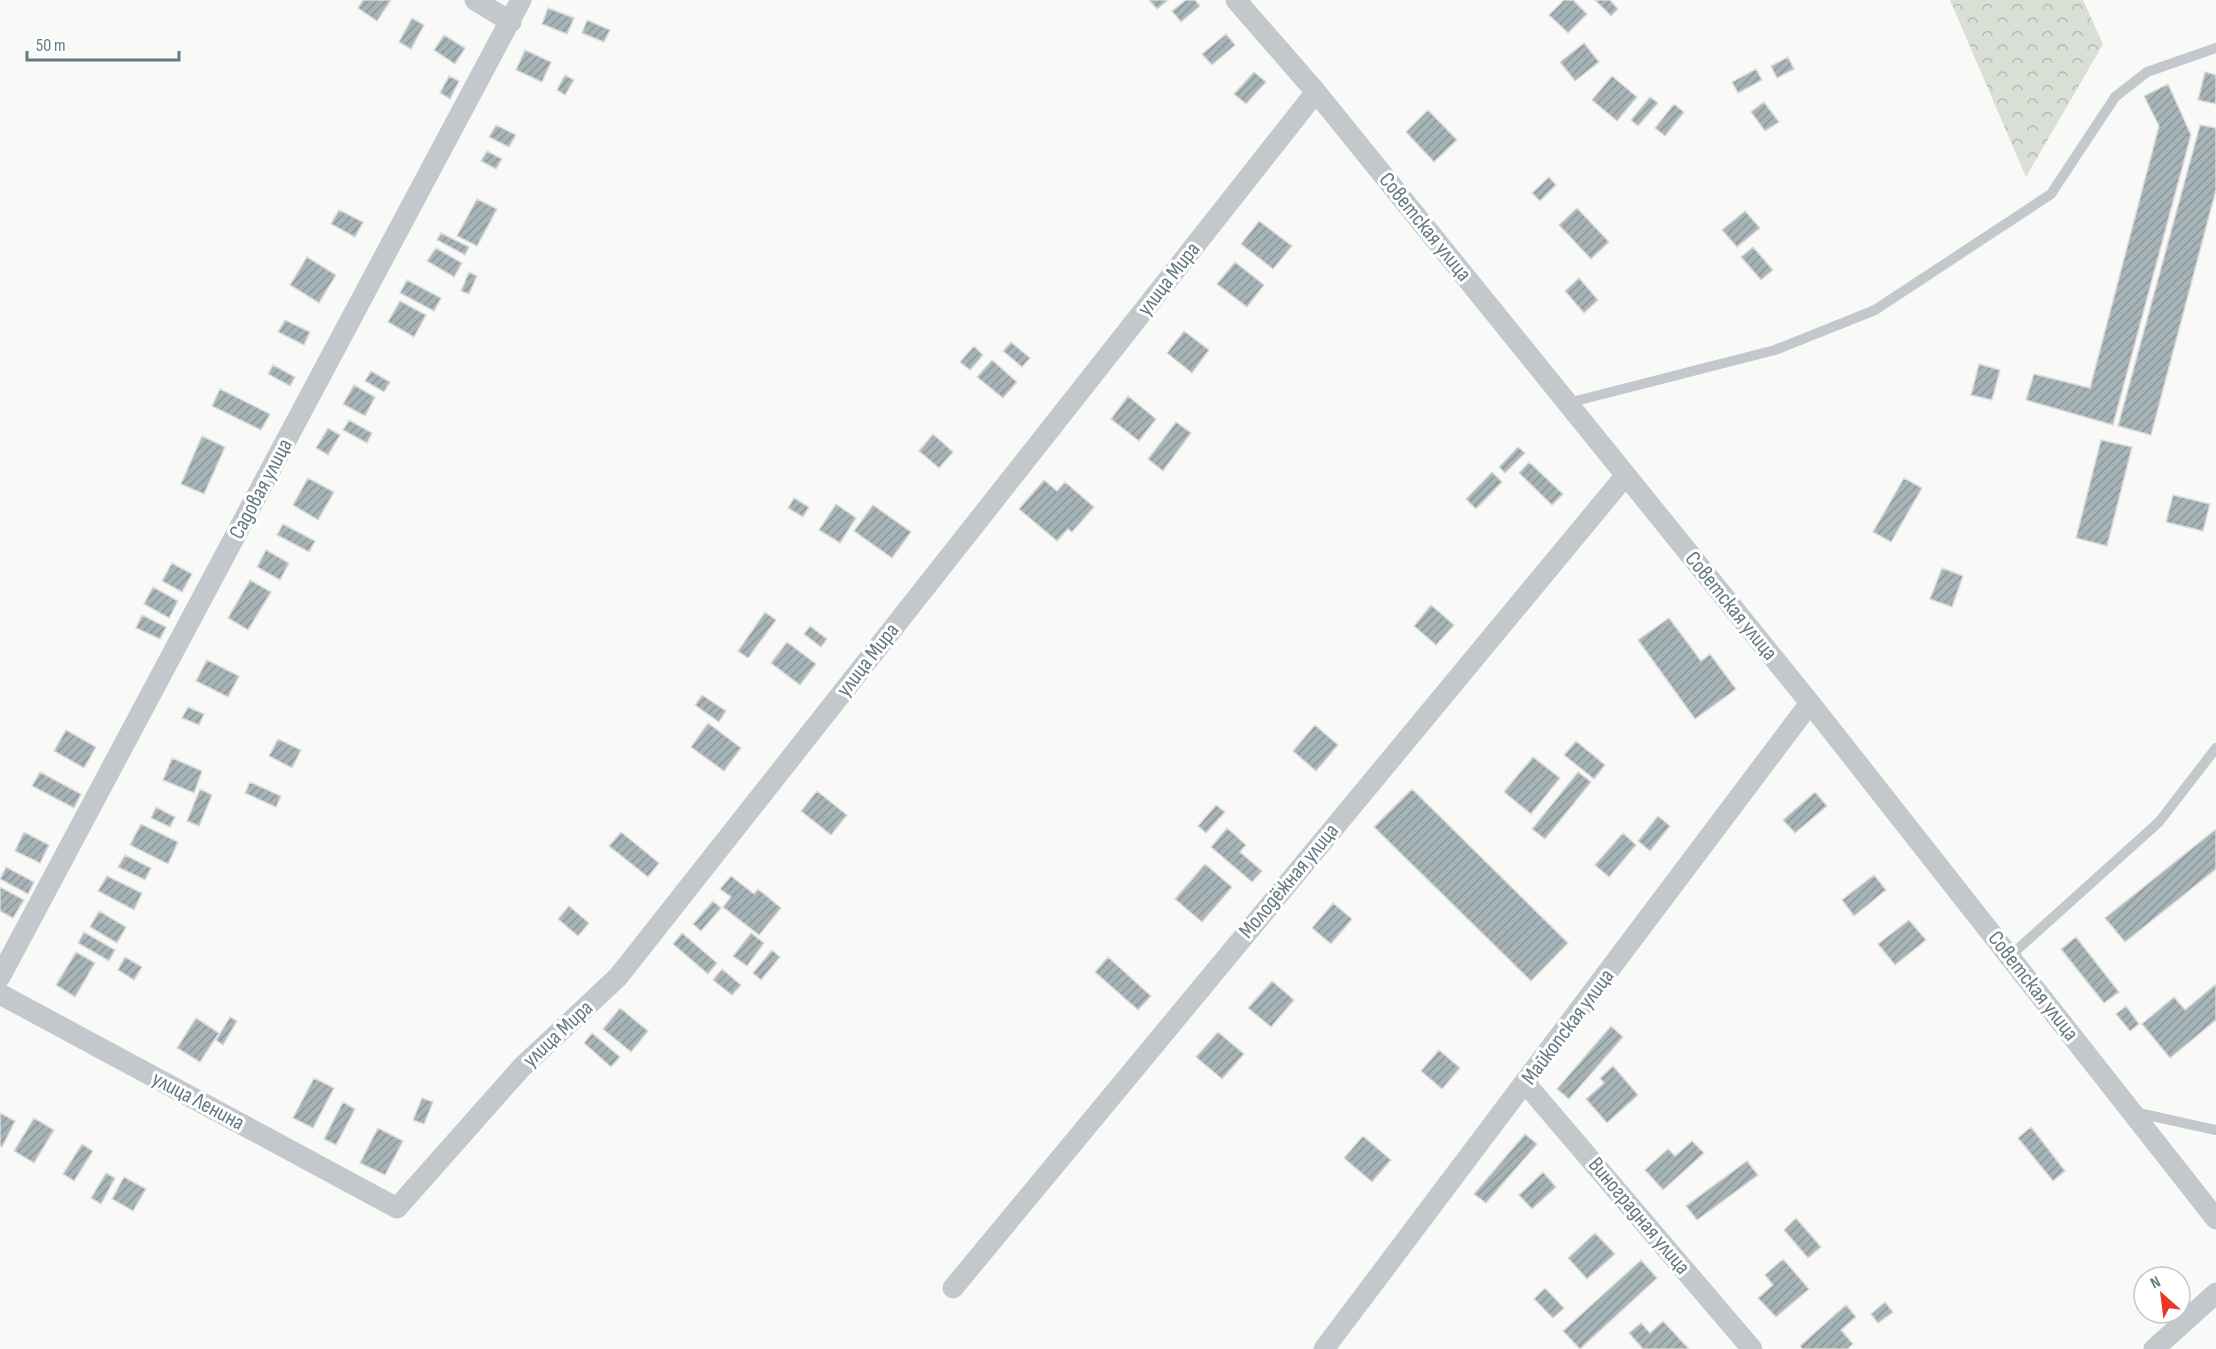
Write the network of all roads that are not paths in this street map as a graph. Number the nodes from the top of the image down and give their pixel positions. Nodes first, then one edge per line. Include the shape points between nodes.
1 (475, 0) edge
2 (522, 0) edge
3 (1236, 0) edge
4 (511, 22) junction
5 (2216, 48) edge
6 (1316, 92) junction
7 (1568, 403) junction
8 (1626, 475) junction
9 (1810, 704) junction
10 (2216, 748) edge
11 (2009, 957) junction
12 (0, 977) edge
13 (0, 994) edge
14 (1526, 1084) junction
15 (2131, 1111) junction
16 (2216, 1130) edge
17 (397, 1208) joint
18 (2216, 1219) edge
19 (953, 1288) dead end
20 (2216, 1293) edge
21 (1324, 1349) edge
22 (1752, 1349) edge
23 (2154, 1349) edge

1 - 4 street
2 - 4 street, Садовая улица
3 - 6 street, Советская улица
4 - 12 street, Садовая улица
5 - 7 lane via 2147,72 2115,97 2051,194 1875,310 1775,350
6 - 7 street, Советская улица
6 - 17 street, улица Мира via 618,977 522,1066
7 - 8 street, Советская улица
8 - 9 street, Советская улица
8 - 19 street, Молодёжная улица
9 - 11 street, Советская улица
9 - 14 street, Майкопская улица
10 - 11 lane via 2159,822
11 - 15 street, Советская улица
13 - 17 street, улица Ленина
14 - 21 street, Майкопская улица
14 - 22 street, Виноградная улица
15 - 16 lane
15 - 18 street, Советская улица
20 - 23 street

